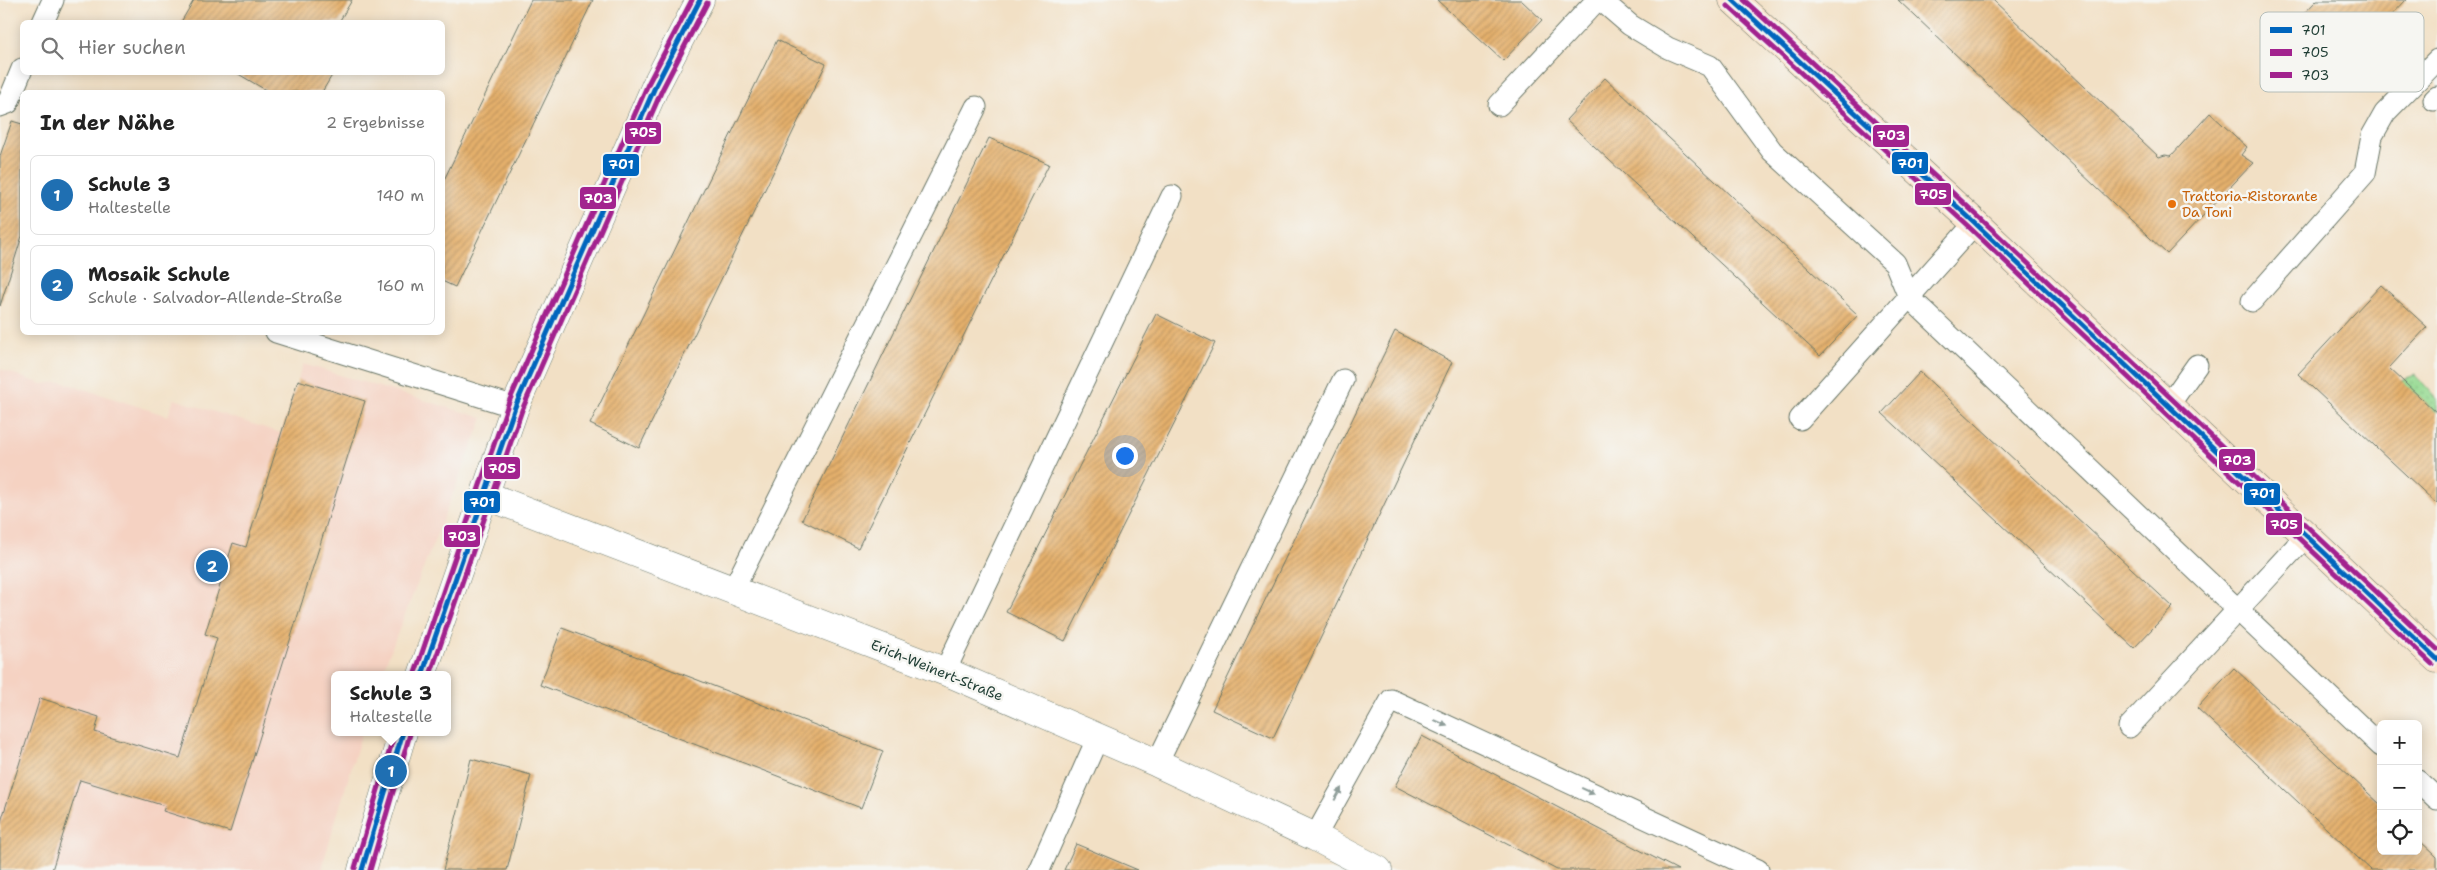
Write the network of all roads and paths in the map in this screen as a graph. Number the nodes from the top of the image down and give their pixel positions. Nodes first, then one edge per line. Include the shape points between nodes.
1 (53, 0) edge
2 (700, 0) edge
3 (1599, 0) edge
4 (1734, 0) edge
5 (44, 20) edge
6 (2437, 60) edge
7 (2424, 73) edge
8 (20, 74) edge
9 (2406, 92) edge
10 (1498, 105) dead end
11 (0, 106) edge
12 (976, 107) dead end
13 (1172, 196) dead end
14 (1975, 223) junction
15 (1909, 297) junction
16 (2252, 301) dead end
17 (286, 335) edge
18 (2197, 365) dead end
19 (1344, 380) dead end
20 (2168, 406) junction
21 (515, 407) junction
22 (1800, 419) dead end
23 (485, 495) junction
24 (2306, 536) junction
25 (732, 592) junction
26 (2238, 610) junction
27 (2437, 659) edge
28 (423, 671) edge
29 (944, 671) junction
30 (2129, 727) dead end
31 (402, 736) edge
32 (1098, 737) junction
33 (2377, 742) edge
34 (1157, 763) junction
35 (2422, 786) edge
36 (2437, 799) edge
37 (1315, 837) junction
38 (362, 870) edge
39 (1039, 870) edge
40 (1378, 870) edge
41 (1758, 870) edge

1 - 5 lane
2 - 21 street via 655,87
3 - 10 lane
3 - 15 lane via 1668,48 1710,66 1772,151 1895,263
4 - 14 main road
6 - 7 lane
8 - 11 lane via 8,103
9 - 16 lane via 2385,113 2372,136 2365,173
12 - 25 lane
13 - 29 lane
14 - 15 lane
14 - 20 main road
15 - 22 lane
15 - 26 lane
17 - 21 lane
18 - 20 lane
19 - 34 lane
20 - 24 main road
21 - 23 street
23 - 25 street, Erich-Weinert-Straße
23 - 28 street
24 - 26 lane
24 - 27 main road
25 - 29 street, Erich-Weinert-Straße
26 - 30 lane
26 - 33 lane
29 - 32 street, Erich-Weinert-Straße
31 - 38 street
32 - 34 street, Erich-Weinert-Straße
32 - 39 lane
34 - 37 street, Erich-Weinert-Straße
35 - 36 lane
37 - 40 street, Erich-Weinert-Straße
37 -> 41 lane via 1391,700

